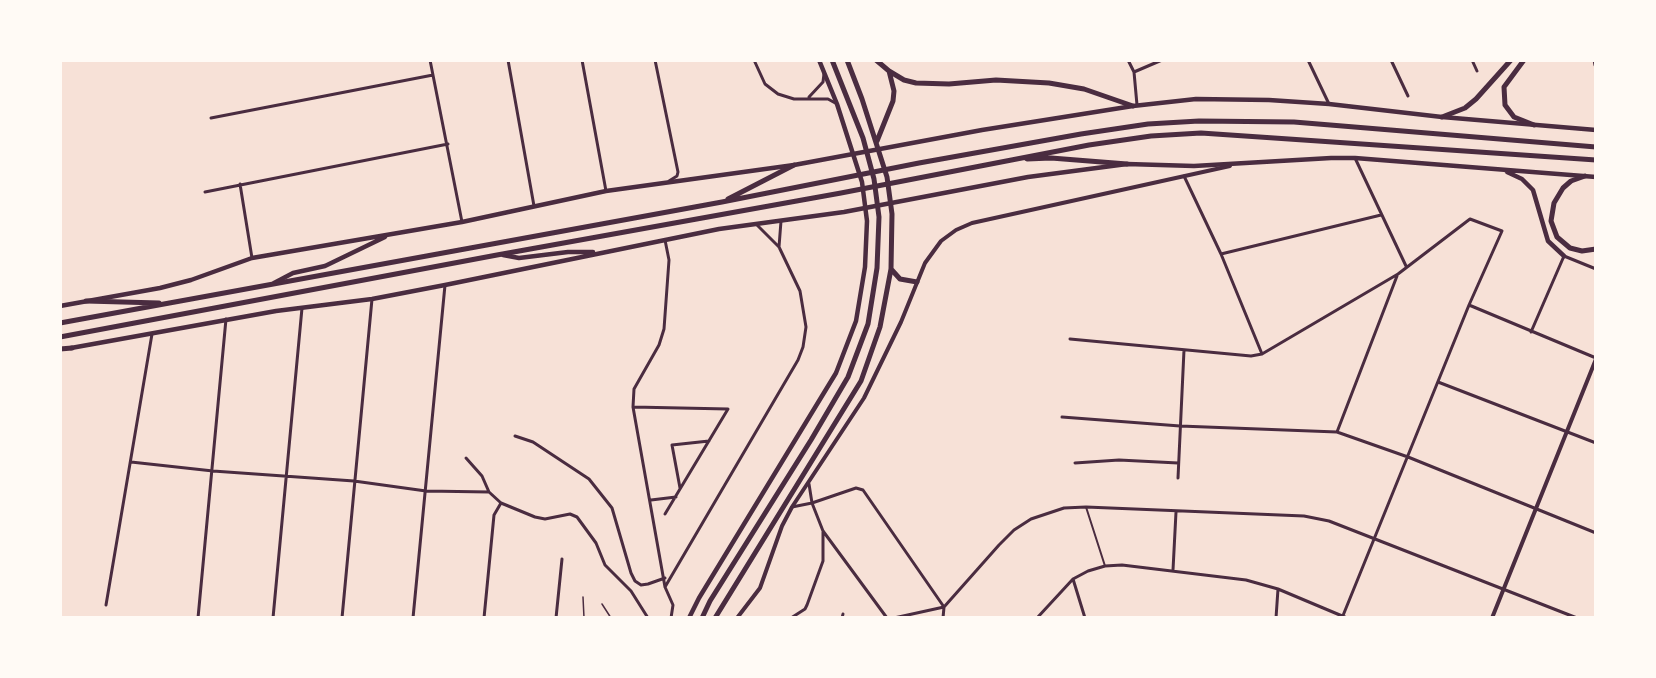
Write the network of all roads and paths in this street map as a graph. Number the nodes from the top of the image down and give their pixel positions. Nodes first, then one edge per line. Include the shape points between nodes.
1 (430, 60) edge
2 (508, 60) edge
3 (582, 60) edge
4 (655, 60) edge
5 (754, 60) edge
6 (819, 60) edge
7 (832, 60) edge
8 (847, 60) edge
9 (876, 60) edge
10 (1128, 60) edge
11 (1162, 60) edge
12 (1308, 60) edge
13 (1391, 60) edge
14 (1472, 60) edge
15 (1511, 60) edge
16 (1524, 60) edge
17 (1595, 60) edge
18 (1596, 65) edge
19 (889, 71) junction
20 (1477, 71) dead end
21 (824, 72) junction
22 (1134, 72) junction
23 (434, 75) junction
24 (1408, 96) dead end
25 (807, 98) junction
26 (837, 104) junction
27 (1329, 104) junction
28 (1135, 106) junction
29 (1442, 117) junction
30 (211, 118) dead end
31 (1534, 125) junction
32 (1596, 130) edge
33 (876, 142) junction
34 (448, 144) junction
35 (1596, 147) edge
36 (1355, 158) junction
37 (1007, 160) junction
38 (1596, 160) edge
39 (1127, 164) junction
40 (794, 165) junction
41 (1234, 165) junction
42 (1504, 171) junction
43 (1184, 176) junction
44 (1585, 176) junction
45 (1596, 177) edge
46 (669, 182) junction
47 (240, 184) junction
48 (606, 191) junction
49 (205, 192) dead end
50 (722, 202) junction
51 (534, 206) junction
52 (1381, 215) junction
53 (781, 221) junction
54 (462, 222) junction
55 (756, 224) junction
56 (393, 234) junction
57 (665, 240) junction
58 (779, 247) junction
59 (1596, 249) edge
60 (600, 252) junction
61 (1221, 254) junction
62 (497, 255) junction
63 (1564, 256) junction
64 (252, 258) junction
65 (1406, 266) junction
66 (891, 268) junction
67 (1596, 269) edge
68 (1398, 274) junction
69 (917, 282) junction
70 (269, 285) junction
71 (445, 285) junction
72 (372, 299) junction
73 (86, 301) junction
74 (170, 303) junction
75 (1469, 305) junction
76 (60, 306) edge
77 (302, 308) junction
78 (226, 319) junction
79 (60, 323) edge
80 (1531, 332) junction
81 (152, 333) junction
82 (60, 337) edge
83 (1070, 339) dead end
84 (72, 348) joint
85 (60, 350) edge
86 (1184, 350) junction
87 (1262, 354) junction
88 (1596, 358) edge
89 (1438, 382) junction
90 (633, 407) junction
91 (1062, 417) dead end
92 (1180, 426) junction
93 (1567, 431) junction
94 (1337, 432) junction
95 (515, 436) dead end
96 (709, 441) junction
97 (1596, 443) edge
98 (1408, 457) junction
99 (466, 458) dead end
100 (130, 462) junction
101 (1075, 463) dead end
102 (1178, 463) junction
103 (213, 471) junction
104 (285, 477) junction
105 (1178, 478) dead end
106 (354, 481) junction
107 (809, 484) junction
108 (680, 490) junction
109 (426, 491) junction
110 (489, 492) junction
111 (676, 496) junction
112 (651, 500) junction
113 (501, 503) junction
114 (812, 503) junction
115 (792, 507) junction
116 (1086, 507) junction
117 (1536, 509) junction
118 (1176, 512) junction
119 (665, 514) dead end
120 (823, 531) junction
121 (1596, 532) edge
122 (1374, 539) junction
123 (562, 559) dead end
124 (1105, 566) junction
125 (1173, 570) junction
126 (664, 578) junction
127 (1073, 579) junction
128 (665, 587) junction
129 (1503, 588) junction
130 (1278, 589) junction
131 (583, 597) dead end
132 (602, 604) dead end
133 (106, 605) dead end
134 (944, 607) junction
135 (1344, 617) edge
136 (198, 618) edge
137 (273, 618) edge
138 (342, 618) edge
139 (413, 618) edge
140 (484, 618) edge
141 (556, 618) edge
142 (584, 618) edge
143 (611, 618) edge
144 (648, 618) edge
145 (671, 618) edge
146 (689, 618) edge
147 (702, 618) edge
148 (715, 618) edge
149 (737, 618) edge
150 (791, 618) edge
151 (887, 618) edge
152 (894, 618) edge
153 (943, 618) edge
154 (1037, 618) edge
155 (1085, 618) edge
156 (1276, 618) edge
157 (1492, 618) edge
158 (1577, 618) edge

1 - 23 street
2 - 51 street
3 - 48 street
4 - 46 street via 678,172
5 - 25 street via 765,84 778,94
6 - 21 main road
7 - 147 highway via 863,138 874,179 879,217 878,268 868,324 848,377
8 - 33 highway
9 - 19 highway
10 - 22 street
11 - 22 street
12 - 27 street
13 - 24 street
14 - 20 street
15 - 29 highway via 1476,99
16 - 31 highway via 1504,87 1504,105 1514,117
17 - 18 highway
19 - 28 highway via 904,80 928,85 996,80 1049,83 1084,89
19 - 33 highway via 893,101
21 - 25 street via 823,82
21 - 26 main road
22 - 28 street
23 - 30 street
23 - 34 street
25 - 26 street via 828,99
26 - 146 main road via 862,182 867,221 865,267 856,321 836,373
27 - 28 main road via 1208,99
27 - 29 main road
28 - 40 main road
29 - 31 main road
31 - 32 main road
33 - 66 highway via 887,177 892,214
34 - 47 street
34 - 54 street
35 - 50 highway via 1294,122 1199,120 1081,134
36 - 41 main road
36 - 42 main road
36 - 52 street
37 - 38 highway via 1089,144 1200,133
37 - 39 highway via 1051,158
37 - 62 highway
39 - 41 main road
39 - 53 main road via 1028,177
40 - 46 main road
40 - 50 highway
41 - 43 street
42 - 44 main road
42 - 63 main road via 1522,179 1533,190 1548,241
43 - 61 street
43 - 69 street via 972,223 941,241
44 - 45 main road
44 - 59 highway via 1563,188 1554,203 1551,221 1557,237 1570,248
46 - 48 main road
47 - 49 street
47 - 64 street
48 - 51 main road
50 - 70 highway
51 - 54 main road
52 - 61 street
52 - 65 street
53 - 55 main road
53 - 58 street
54 - 56 main road
55 - 57 main road
55 - 58 street
56 - 64 main road
56 - 70 main road via 325,266 293,273
57 - 60 main road
57 - 90 street via 669,260 664,329 634,389
58 - 128 street via 800,291 806,327 803,347
60 - 62 main road via 519,258
60 - 71 main road
61 - 87 street
62 - 82 highway
63 - 67 street
63 - 80 street
64 - 73 main road via 160,288
65 - 68 street
65 - 75 street via 1470,219 1502,231
66 - 69 highway via 900,279
66 - 148 highway via 880,327 861,381
68 - 87 street
68 - 94 street
69 - 107 street via 864,398
70 - 74 highway
71 - 72 main road
71 - 109 street
72 - 77 main road
72 - 106 street
73 - 74 highway
73 - 76 main road
74 - 79 highway
75 - 80 street
75 - 89 street
77 - 78 main road
77 - 104 street
78 - 81 main road
78 - 103 street
80 - 88 street
81 - 84 main road
81 - 100 street
83 - 86 street
84 - 85 highway
86 - 87 street
86 - 92 street
88 - 93 street
89 - 93 street
89 - 98 street
90 - 96 street via 728,408
90 - 112 street
91 - 92 street
92 - 94 street
92 - 102 street
93 - 97 street
93 - 117 street
94 - 98 street
95 - 126 street via 533,442 589,478 612,508 635,581 641,585
96 - 108 street
96 - 108 street via 672,444
98 - 117 street
98 - 122 street
99 - 110 street via 482,476
100 - 103 street
100 - 133 street
101 - 102 street
102 - 105 street
103 - 104 street
103 - 136 street
104 - 106 street
104 - 137 street
106 - 109 street
106 - 138 street
107 - 114 street
107 - 115 street
108 - 111 street
109 - 110 street
109 - 139 street
110 - 113 street
111 - 112 street
111 - 119 street
112 - 126 street
113 - 140 street via 494,515
113 - 144 street via 545,519 570,514 577,517 596,543 605,565 631,591
114 - 115 street
114 - 120 street
114 - 134 street via 856,488 863,490
115 - 149 street via 760,588
116 - 118 street
116 - 124 street
116 - 134 street via 1046,513 1014,530
117 - 121 street
117 - 129 street
118 - 122 street via 1304,516 1329,521
118 - 125 street
120 - 150 street via 823,561 811,594 805,609
120 - 151 street
122 - 129 street
122 - 135 street
123 - 141 street
124 - 125 street
124 - 127 street
125 - 130 street via 1246,580
126 - 128 street
127 - 154 street
127 - 155 street
128 - 145 street via 673,605
129 - 157 street
129 - 158 street
130 - 135 street
130 - 156 street
131 - 142 lane
132 - 143 lane
134 - 152 street
134 - 153 street

